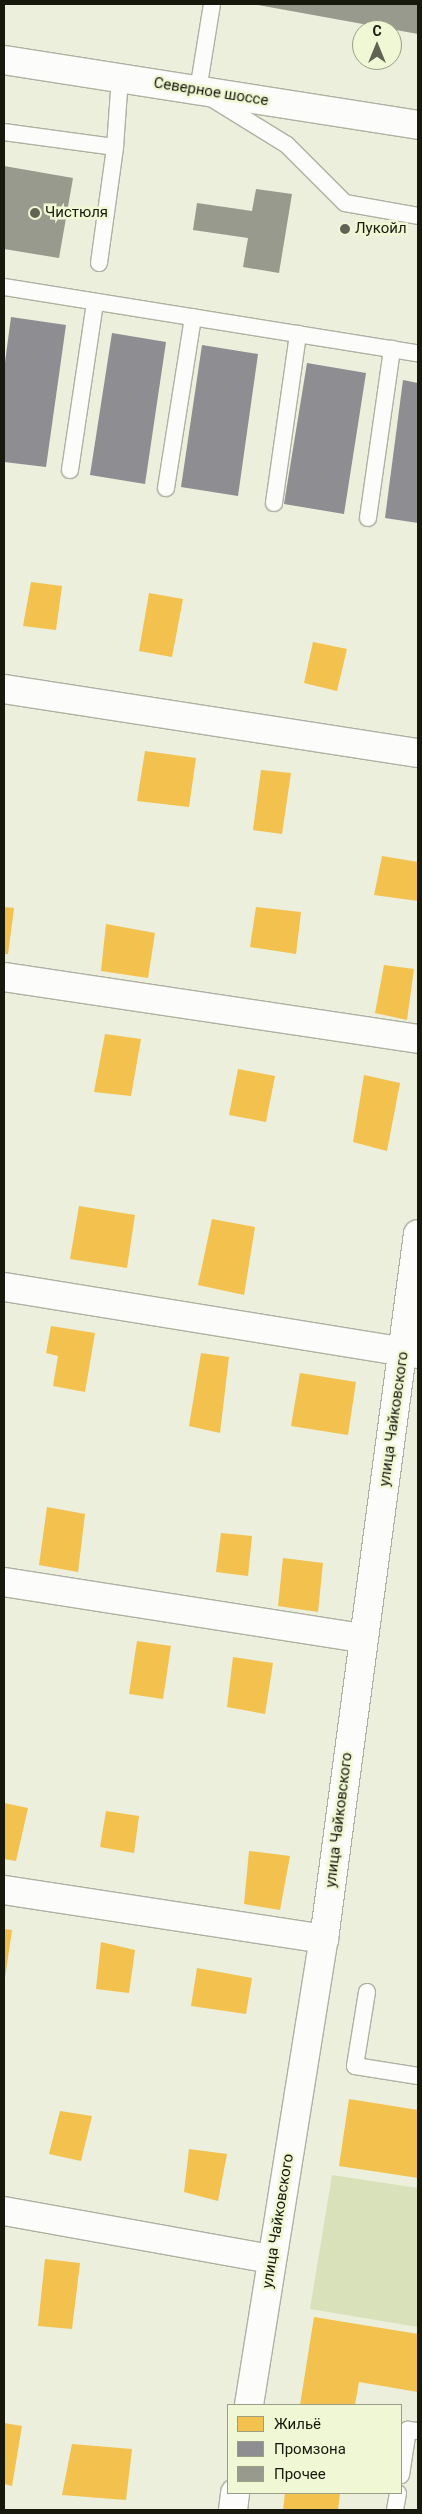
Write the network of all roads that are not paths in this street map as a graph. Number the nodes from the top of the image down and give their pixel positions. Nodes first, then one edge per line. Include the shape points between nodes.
1 (212, 4) edge
2 (4, 60) edge
3 (120, 78) junction
4 (198, 90) junction
5 (418, 125) edge
6 (4, 132) edge
7 (115, 147) junction
8 (418, 216) edge
9 (99, 262) dead end
10 (4, 287) edge
11 (95, 302) junction
12 (192, 317) junction
13 (298, 334) junction
14 (392, 349) junction
15 (418, 353) edge
16 (70, 470) dead end
17 (166, 488) dead end
18 (274, 503) dead end
19 (368, 518) dead end
20 (4, 688) edge
21 (418, 753) edge
22 (4, 977) edge
23 (418, 1039) edge
24 (418, 1234) edge
25 (4, 1287) edge
26 (411, 1352) edge
27 (4, 1582) edge
28 (362, 1638) junction
29 (4, 1890) edge
30 (324, 1939) junction
31 (367, 1992) dead end
32 (418, 2076) edge
33 (4, 2211) edge
34 (271, 2260) junction
35 (249, 2404) edge
36 (418, 2431) edge
37 (402, 2468) edge
38 (236, 2494) edge
39 (398, 2494) edge
40 (233, 2510) edge
41 (395, 2510) edge

1 - 4 lane
2 - 3 street, Северное шоссе
3 - 4 street, Северное шоссе
3 - 7 lane
4 - 5 street, Северное шоссе
4 - 8 lane via 287,145 345,203
6 - 7 lane
7 - 9 lane
10 - 11 lane
11 - 12 lane
11 - 16 lane
12 - 13 lane
12 - 17 lane
13 - 14 lane
13 - 18 lane
14 - 15 lane
14 - 19 lane
20 - 21 street
22 - 23 street
24 - 26 street, улица Чайковского
25 - 26 street
26 - 28 street, улица Чайковского
27 - 28 street
28 - 30 street, улица Чайковского
29 - 30 street
30 - 34 street, улица Чайковского
31 - 32 lane via 355,2066
33 - 34 street
34 - 35 street, улица Чайковского
36 - 37 lane via 408,2430
38 - 40 street
39 - 41 lane

